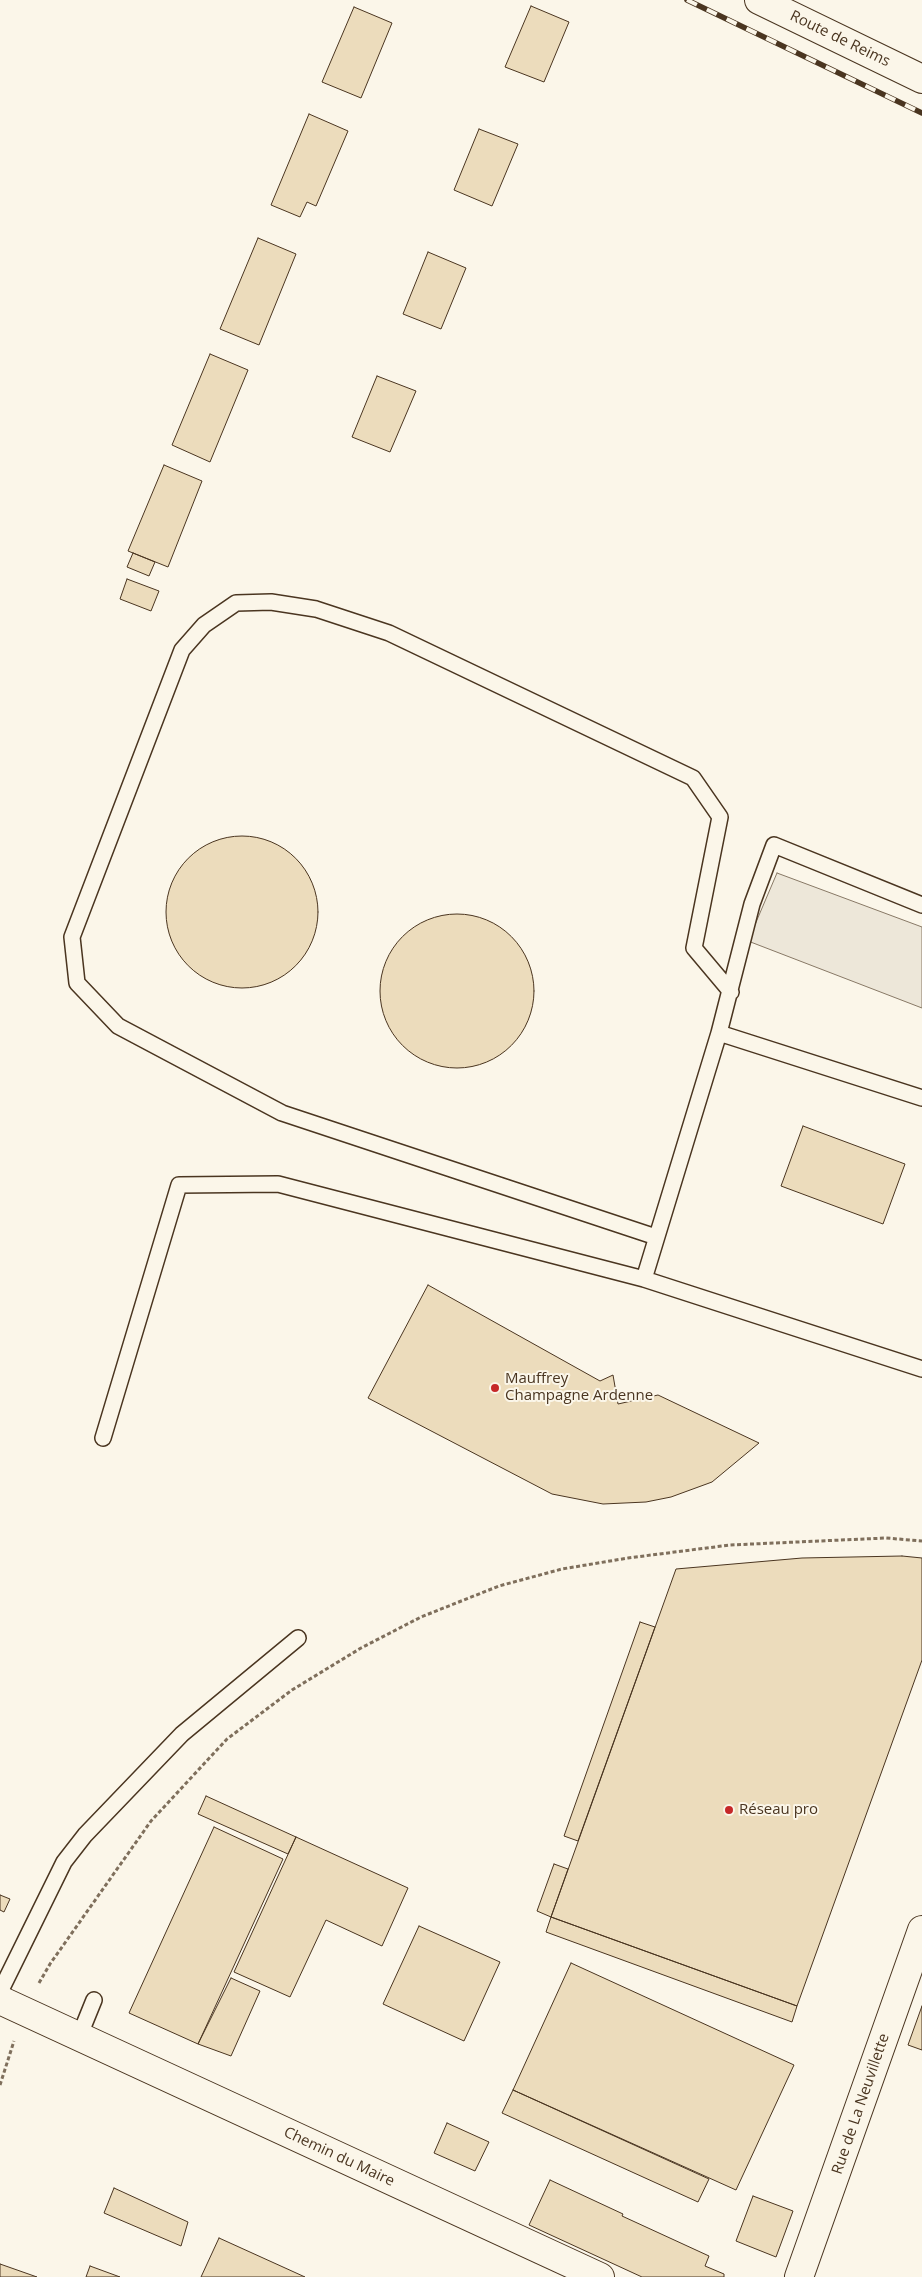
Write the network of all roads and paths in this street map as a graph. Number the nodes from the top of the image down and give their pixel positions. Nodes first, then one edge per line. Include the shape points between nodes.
1 (759, 0) edge
2 (803, 9) edge
3 (922, 79) edge
4 (922, 905) edge
5 (730, 992) junction
6 (719, 1033) junction
7 (922, 1098) edge
8 (656, 1237) junction
9 (644, 1279) junction
10 (922, 1369) edge
11 (103, 1438) dead end
12 (922, 1541) edge
13 (298, 1638) dead end
14 (922, 1930) edge
15 (0, 1992) edge
16 (94, 2000) dead end
17 (11, 2005) edge
18 (79, 2037) junction
19 (0, 2085) edge
20 (600, 2277) edge
21 (800, 2277) edge

1 - 2 street, Route de Reims
2 - 3 street, Route de Reims
4 - 5 lane via 774,845 752,904
5 - 6 lane
5 - 8 lane via 694,948 720,817 693,778 390,633 316,609 271,602 236,603 204,625 182,650 72,937 77,983 118,1026 282,1113
6 - 7 lane
6 - 8 lane
8 - 9 lane
9 - 10 lane
9 - 11 lane via 278,1184 179,1184
12 - 17 path via 886,1538 730,1545 628,1558 499,1586 421,1617 292,1690 227,1739 151,1821 50,1964
13 - 15 lane via 182,1734 86,1835 64,1862
14 - 21 street, Rue de La Neuvillette
16 - 18 lane
17 - 18 street, Chemin du Maire
17 - 19 path
18 - 20 street, Chemin du Maire

